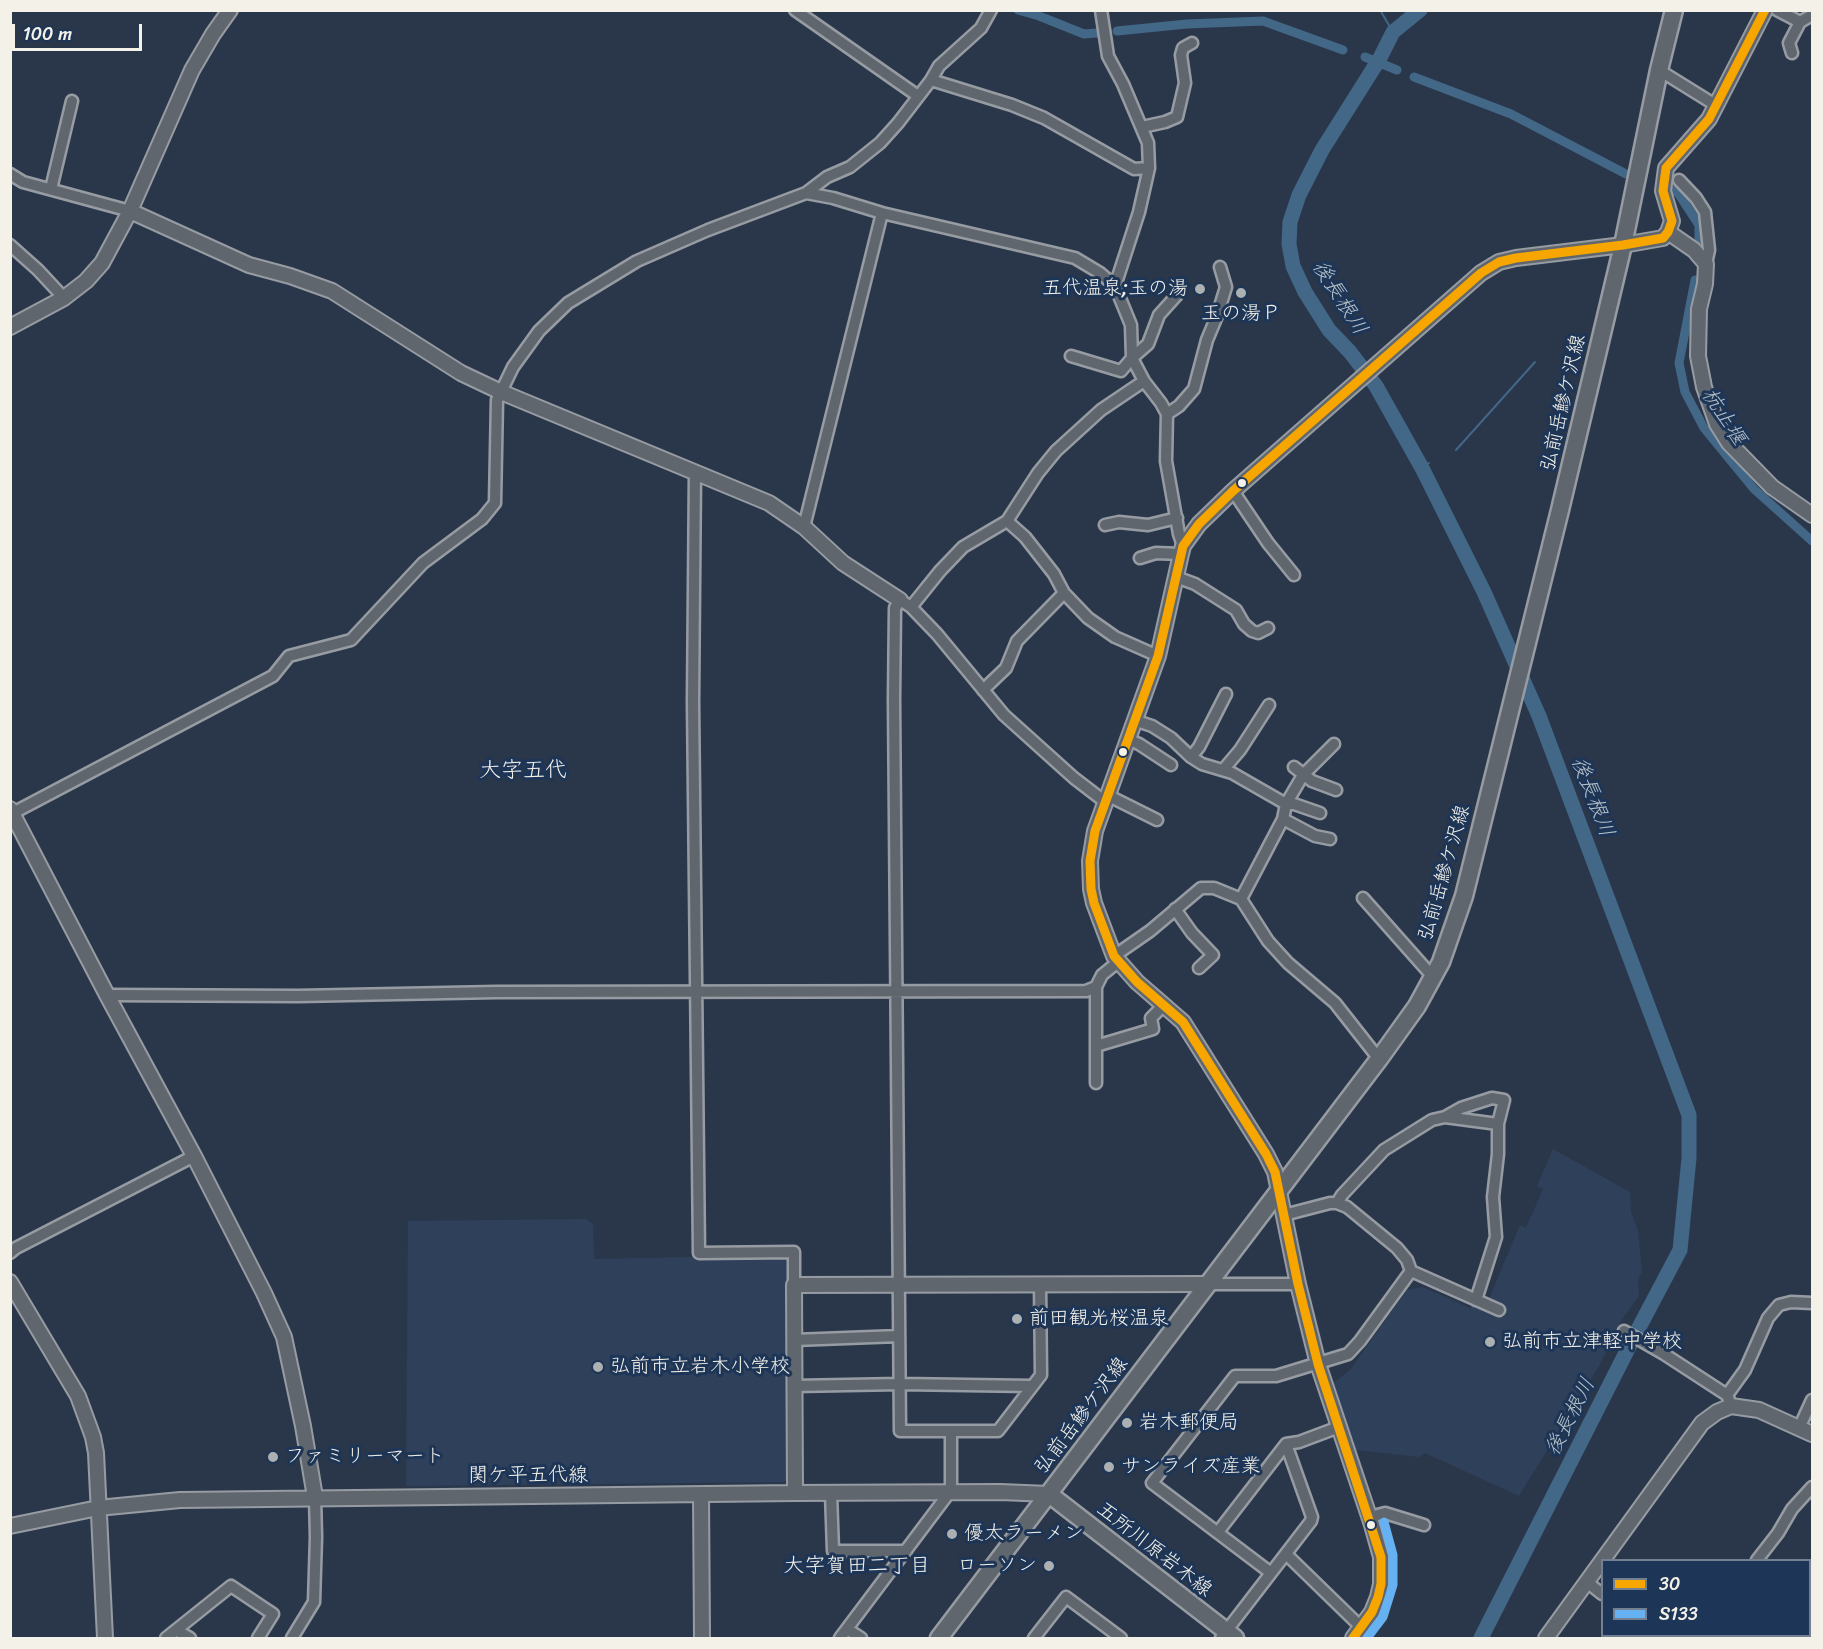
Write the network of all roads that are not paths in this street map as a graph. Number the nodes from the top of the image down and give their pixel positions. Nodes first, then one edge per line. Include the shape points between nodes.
1 (230, 10) edge
2 (795, 10) edge
3 (991, 10) edge
4 (1101, 10) edge
5 (1674, 10) edge
6 (1765, 10) edge
7 (1777, 10) edge
8 (1812, 15) edge
9 (1800, 22) junction
10 (1192, 44) dead end
11 (1792, 53) dead end
12 (1659, 70) junction
13 (931, 80) junction
14 (918, 96) junction
15 (72, 101) dead end
16 (1717, 106) junction
17 (1142, 127) junction
18 (1149, 168) junction
19 (10, 174) edge
20 (1679, 180) dead end
21 (51, 189) junction
22 (806, 193) junction
23 (130, 211) junction
24 (882, 213) junction
25 (1668, 232) junction
26 (10, 245) edge
27 (1623, 245) junction
28 (1706, 264) junction
29 (1220, 267) dead end
30 (1116, 286) junction
31 (1177, 295) dead end
32 (63, 298) junction
33 (10, 327) edge
34 (1071, 356) dead end
35 (1132, 358) junction
36 (1144, 381) junction
37 (501, 392) junction
38 (1167, 414) junction
39 (695, 472) junction
40 (1233, 491) junction
41 (1812, 515) edge
42 (1178, 519) junction
43 (1007, 521) junction
44 (1105, 525) dead end
45 (804, 526) junction
46 (1182, 550) junction
47 (1140, 558) dead end
48 (1294, 575) dead end
49 (1176, 577) junction
50 (1064, 592) junction
51 (905, 603) junction
52 (1268, 628) dead end
53 (1158, 656) junction
54 (983, 690) junction
55 (1226, 694) dead end
56 (1269, 705) dead end
57 (1134, 720) junction
58 (1127, 739) junction
59 (1334, 744) dead end
60 (1191, 757) junction
61 (1171, 765) dead end
62 (1294, 767) dead end
63 (1223, 770) junction
64 (1303, 775) junction
65 (1336, 790) dead end
66 (1106, 798) junction
67 (1286, 804) junction
68 (12, 811) edge
69 (1320, 813) dead end
70 (1283, 819) junction
71 (1157, 820) dead end
72 (1329, 839) dead end
73 (1363, 898) dead end
74 (1241, 899) junction
75 (1174, 909) junction
76 (1117, 959) junction
77 (1199, 968) dead end
78 (1433, 977) junction
79 (1096, 987) junction
80 (897, 991) junction
81 (697, 993) junction
82 (106, 995) junction
83 (1164, 1005) junction
84 (1096, 1046) junction
85 (1379, 1059) junction
86 (1096, 1083) dead end
87 (1445, 1117) junction
88 (1498, 1124) junction
89 (194, 1156) junction
90 (1280, 1190) junction
91 (1337, 1203) junction
92 (1284, 1215) junction
93 (10, 1253) edge
94 (1411, 1271) junction
95 (10, 1282) edge
96 (899, 1284) junction
97 (1040, 1284) junction
98 (1208, 1284) junction
99 (1298, 1284) junction
100 (794, 1285) junction
101 (1476, 1300) junction
102 (1812, 1303) edge
103 (1499, 1310) dead end
104 (1624, 1331) dead end
105 (899, 1336) junction
106 (794, 1340) junction
107 (1318, 1364) junction
108 (900, 1384) junction
109 (794, 1386) junction
110 (1032, 1386) junction
111 (1812, 1400) edge
112 (1729, 1401) junction
113 (1800, 1426) junction
114 (1339, 1427) junction
115 (951, 1431) junction
116 (1812, 1434) edge
117 (1286, 1444) junction
118 (1812, 1487) edge
119 (795, 1493) junction
120 (831, 1493) junction
121 (949, 1493) junction
122 (701, 1494) junction
123 (1049, 1494) junction
124 (315, 1497) junction
125 (98, 1508) junction
126 (1370, 1517) junction
127 (10, 1526) edge
128 (1424, 1526) dead end
129 (1218, 1532) junction
130 (906, 1551) junction
131 (1286, 1554) junction
132 (1603, 1559) edge
133 (1758, 1559) edge
134 (1601, 1562) edge
135 (1271, 1573) junction
136 (1587, 1581) junction
137 (1601, 1592) edge
138 (847, 1629) junction
139 (177, 1630) junction
140 (1358, 1633) edge
141 (1227, 1636) edge
142 (105, 1638) edge
143 (166, 1638) edge
144 (190, 1638) edge
145 (258, 1638) edge
146 (292, 1638) edge
147 (702, 1638) edge
148 (840, 1638) edge
149 (861, 1638) edge
150 (939, 1638) edge
151 (1034, 1638) edge
152 (1121, 1638) edge
153 (1546, 1638) edge

1 - 23 street via 192,70
2 - 14 street
3 - 13 street via 981,28 939,66
4 - 17 street via 1108,56
5 - 12 main road, 弘前岳鰺ケ沢線
6 - 16 street
7 - 9 street
8 - 9 street
9 - 11 street via 1789,43
10 - 17 street via 1181,55 1185,83 1177,117
12 - 16 street
12 - 27 main road, 弘前岳鰺ケ沢線
13 - 14 street
13 - 18 street via 1012,105 1044,118 1134,169
14 - 22 street via 880,143 850,167 827,177
15 - 21 street
16 - 25 street via 1666,168 1663,191 1672,221
17 - 18 street via 1148,142
18 - 30 street
19 - 21 street via 23,182
20 - 28 street via 1705,212 1709,250
21 - 23 street
22 - 24 street
22 - 37 street via 637,261 568,303 539,331
23 - 32 street via 102,263
23 - 37 street via 249,265 332,291 461,373
24 - 30 street via 1075,258
24 - 45 street
25 - 27 street via 1663,238
25 - 28 street
26 - 32 street
27 - 40 street via 1498,262
27 - 78 main road, 弘前岳鰺ケ沢線 via 1464,896
28 - 41 street via 1699,309 1698,356 1717,424 1729,443 1772,486
29 - 38 street via 1226,286 1194,389
30 - 35 street via 1131,325
31 - 35 street via 1159,315 1148,344
32 - 33 street
34 - 35 street via 1121,371
35 - 36 street
36 - 38 street
36 - 43 street via 1101,410 1056,451
37 - 39 street
37 - 68 street via 497,400 495,503 482,519 423,563 351,640 290,656 273,676
38 - 42 street via 1166,461
39 - 45 street via 769,503
39 - 81 street
40 - 46 street via 1199,524
40 - 48 street
42 - 44 street via 1148,525
42 - 46 street
43 - 50 street via 1025,537
43 - 51 street via 963,548
45 - 51 street via 843,563
46 - 47 street
46 - 49 street
49 - 52 street via 1196,584 1236,610 1252,631 1258,633
49 - 53 street
50 - 53 street via 1088,618 1115,637
50 - 54 street via 1017,641 1006,668
51 - 54 street via 937,634
51 - 80 street via 895,608
53 - 57 street
54 - 66 street via 1004,716 1074,778
55 - 60 street
56 - 63 street
57 - 58 street
57 - 60 street via 1171,738
58 - 61 street
58 - 66 street
59 - 64 street
60 - 63 street
62 - 64 street
63 - 67 street
64 - 65 street
64 - 67 street
66 - 71 street
66 - 76 street via 1091,845 1091,889
67 - 69 street
67 - 70 street
68 - 82 street
70 - 72 street
70 - 74 street
73 - 78 street
74 - 75 street via 1214,888 1201,888
74 - 85 street via 1268,941 1335,1003
75 - 76 street
75 - 77 street via 1213,955
76 - 79 street
76 - 83 street
78 - 85 main road, 弘前岳鰺ケ沢線
79 - 80 street via 1086,991
79 - 84 street
80 - 81 street
80 - 96 street
81 - 82 street
81 - 100 street via 699,1253 794,1252
82 - 89 street
83 - 84 street via 1151,1018 1153,1029
83 - 90 street via 1184,1022 1219,1076 1266,1154
84 - 86 street
85 - 90 main road, 弘前岳鰺ケ沢線
87 - 88 street
87 - 88 street via 1492,1098 1504,1100
87 - 91 street via 1432,1120 1384,1150
88 - 101 street via 1493,1209 1496,1237
89 - 93 street
89 - 124 street via 284,1337
90 - 92 street
90 - 98 main road, 弘前岳鰺ケ沢線
91 - 92 street
91 - 94 street via 1397,1248
92 - 99 street
94 - 101 street
94 - 107 street via 1348,1354
95 - 125 street via 82,1405 96,1453
96 - 97 street
96 - 100 street
96 - 105 street
97 - 98 street
97 - 110 street via 1041,1375
98 - 99 street
98 - 123 main road, 弘前岳鰺ケ沢線
99 - 107 street
100 - 106 street
101 - 103 street
102 - 112 street via 1779,1305 1768,1318
104 - 112 street
105 - 106 street
105 - 108 street
106 - 109 street
107 - 114 street
107 - 129 street via 1276,1376 1235,1376 1152,1483
108 - 109 street
108 - 110 street
108 - 115 street via 900,1431
109 - 119 street
110 - 115 street via 998,1431
111 - 113 street
112 - 113 street
112 - 132 street via 1702,1424
113 - 116 street
114 - 117 street
114 - 126 street
115 - 121 street
117 - 129 street
117 - 131 street via 1311,1517
118 - 133 street
119 - 120 street, 関ケ平五代線
119 - 122 street, 関ケ平五代線
120 - 121 street, 関ケ平五代線
120 - 130 street via 833,1551
121 - 123 street, 関ケ平五代線
121 - 130 street
122 - 124 street, 関ケ平五代線
122 - 147 street
123 - 141 main road, 五所川原岩木線
123 - 150 main road, 弘前岳鰺ケ沢線
124 - 125 street, 関ケ平五代線 via 180,1500
124 - 146 street via 314,1602
125 - 127 street, 関ケ平五代線
125 - 142 street
126 - 128 street via 1385,1513
126 - 140 street via 1381,1557 1381,1584 1372,1612
129 - 135 street
130 - 138 street
131 - 135 street
131 - 140 street
134 - 136 street
135 - 141 street
136 - 137 street
136 - 153 street
138 - 148 street
138 - 149 street
139 - 143 street
139 - 144 street
139 - 145 street via 231,1586 273,1614
151 - 152 street via 1066,1597

